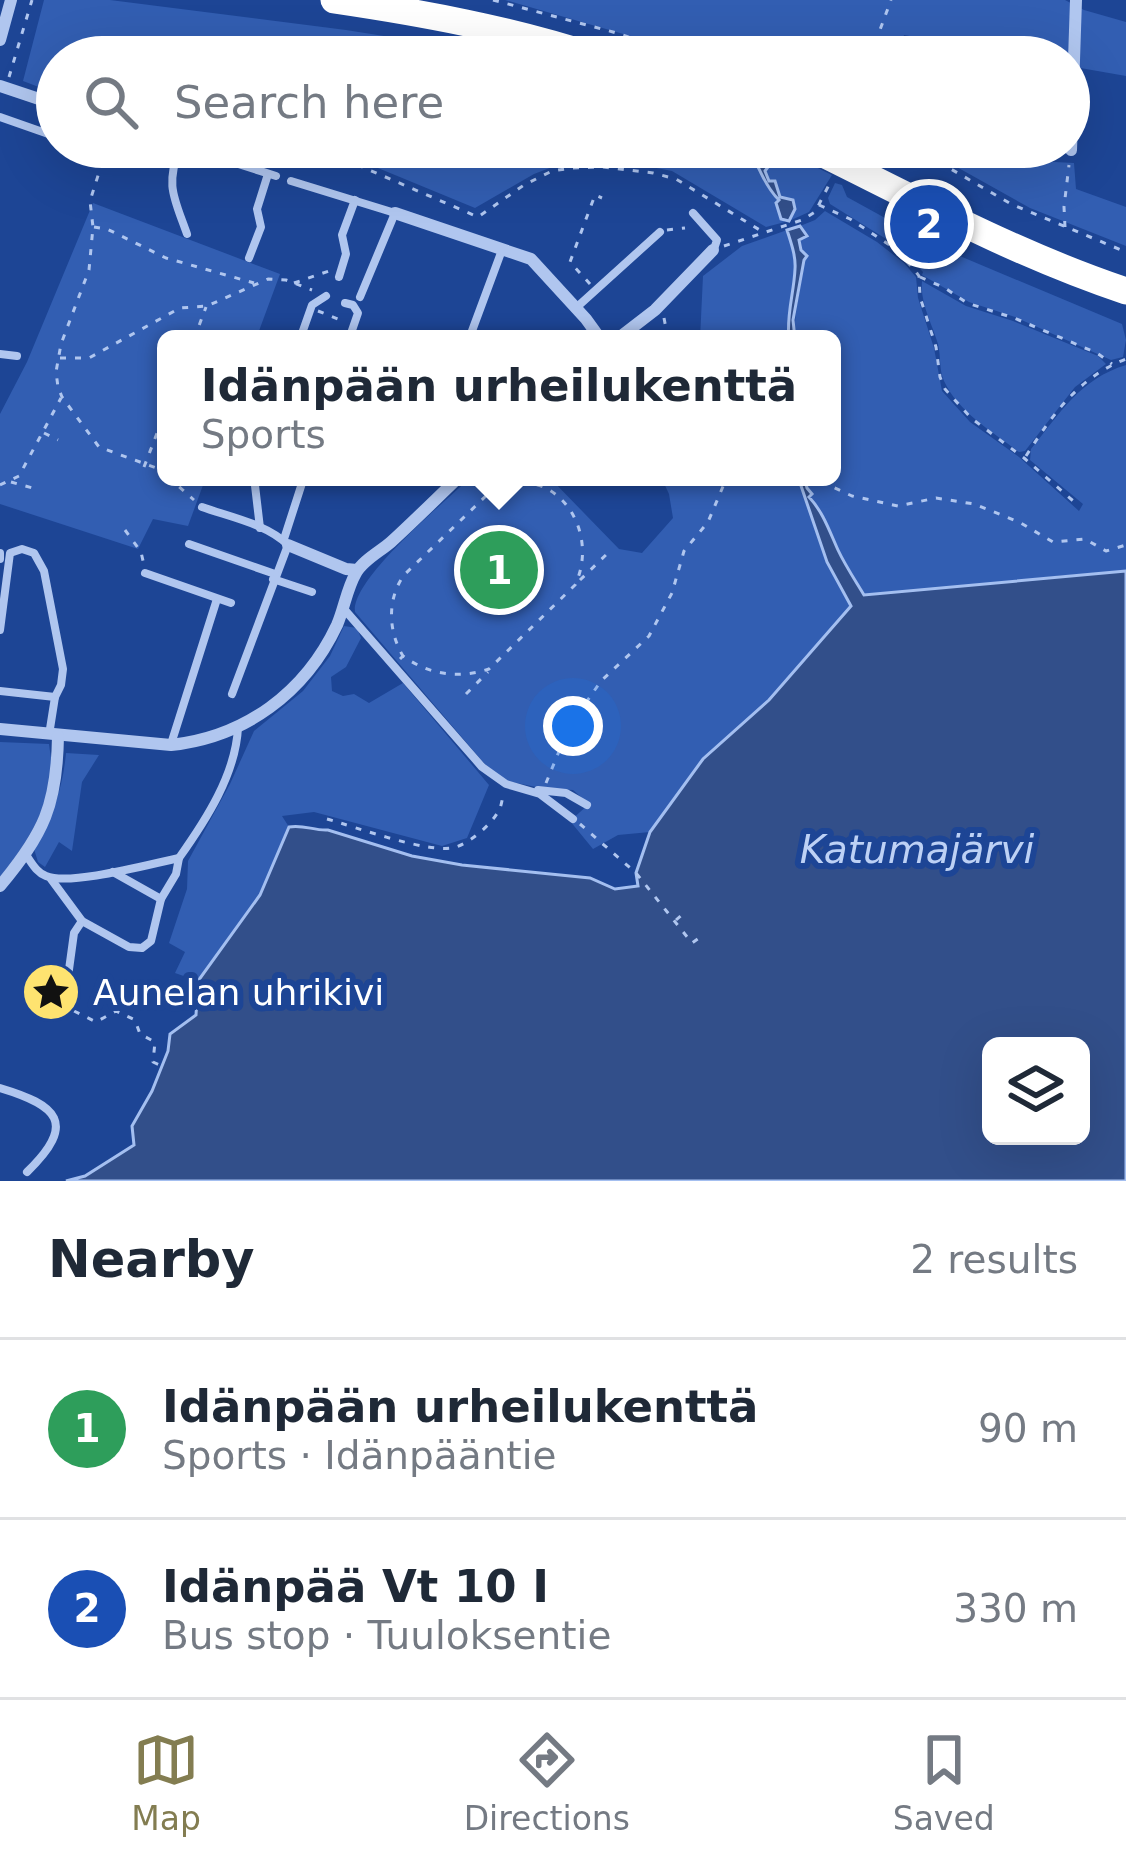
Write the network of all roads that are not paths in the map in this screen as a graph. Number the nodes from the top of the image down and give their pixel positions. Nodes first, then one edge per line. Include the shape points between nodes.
1 (11, 0) edge
2 (334, 0) edge
3 (1076, 0) edge
4 (523, 36) edge
5 (1075, 36) edge
6 (0, 40) edge
7 (3, 87) edge
8 (36, 98) edge
9 (0, 117) edge
10 (36, 130) edge
11 (172, 168) edge
12 (250, 168) edge
13 (852, 168) edge
14 (291, 181) dead end
15 (355, 200) junction
16 (395, 213) junction
17 (693, 213) dead end
18 (660, 232) road end
19 (187, 234) dead end
20 (502, 249) junction
21 (713, 250) joint
22 (249, 258) dead end
23 (339, 278) dead end
24 (1126, 291) edge
25 (326, 296) road end
26 (360, 298) dead end
27 (346, 302) dead end
28 (575, 308) junction
29 (303, 330) edge
30 (352, 330) edge
31 (472, 330) edge
32 (593, 330) edge
33 (629, 330) edge
34 (0, 354) edge
35 (17, 356) dead end
36 (255, 486) edge
37 (301, 486) edge
38 (450, 486) edge
39 (202, 507) road end
40 (260, 528) junction
41 (285, 542) junction
42 (189, 544) dead end
43 (357, 570) junction
44 (145, 573) road end
45 (274, 576) junction
46 (312, 592) dead end
47 (217, 599) junction
48 (231, 603) dead end
49 (344, 609) junction
50 (0, 630) edge
51 (0, 691) edge
52 (232, 694) dead end
53 (55, 697) junction
54 (238, 727) junction
55 (0, 729) edge
56 (54, 736) junction
57 (171, 745) junction
58 (524, 789) junction
59 (587, 805) dead end
60 (573, 818) road end
61 (26, 855) junction
62 (179, 858) junction
63 (112, 872) junction
64 (50, 878) junction
65 (0, 886) edge
66 (161, 899) junction
67 (82, 921) junction
68 (64, 1006) road end
69 (0, 1088) edge
70 (27, 1172) dead end

1 - 6 street
2 - 4 highway
3 - 5 street
7 - 8 street
9 - 10 lane
11 - 19 lane
12 - 22 lane via 272,175
13 - 24 highway
14 - 15 lane
15 - 16 lane
15 - 23 lane
16 - 20 street
16 - 26 lane
17 - 21 lane via 717,240
18 - 28 lane
20 - 28 street via 531,260
20 - 31 lane
21 - 33 street
25 - 29 lane
27 - 30 lane via 358,313
28 - 32 street
34 - 35 lane
36 - 40 lane
37 - 41 lane
38 - 43 street
39 - 40 lane
40 - 41 lane
41 - 43 street
41 - 45 lane
42 - 45 lane
43 - 49 street
44 - 47 lane
45 - 46 lane
45 - 52 lane
47 - 48 lane
47 - 57 lane
49 - 54 street via 303,679
49 - 58 lane via 482,766
50 - 53 lane via 10,554 34,553 63,669
51 - 53 lane
53 - 56 lane
54 - 57 street
54 - 62 lane via 236,754
55 - 56 street
56 - 57 street
56 - 61 street via 58,780
58 - 59 lane via 566,793
58 - 60 lane
61 - 64 lane
61 - 65 street
62 - 63 lane
62 - 66 lane
63 - 64 lane
63 - 66 lane
64 - 67 lane
66 - 67 lane via 152,940 142,948
67 - 68 lane
69 - 70 lane via 45,1105 56,1121 51,1145

